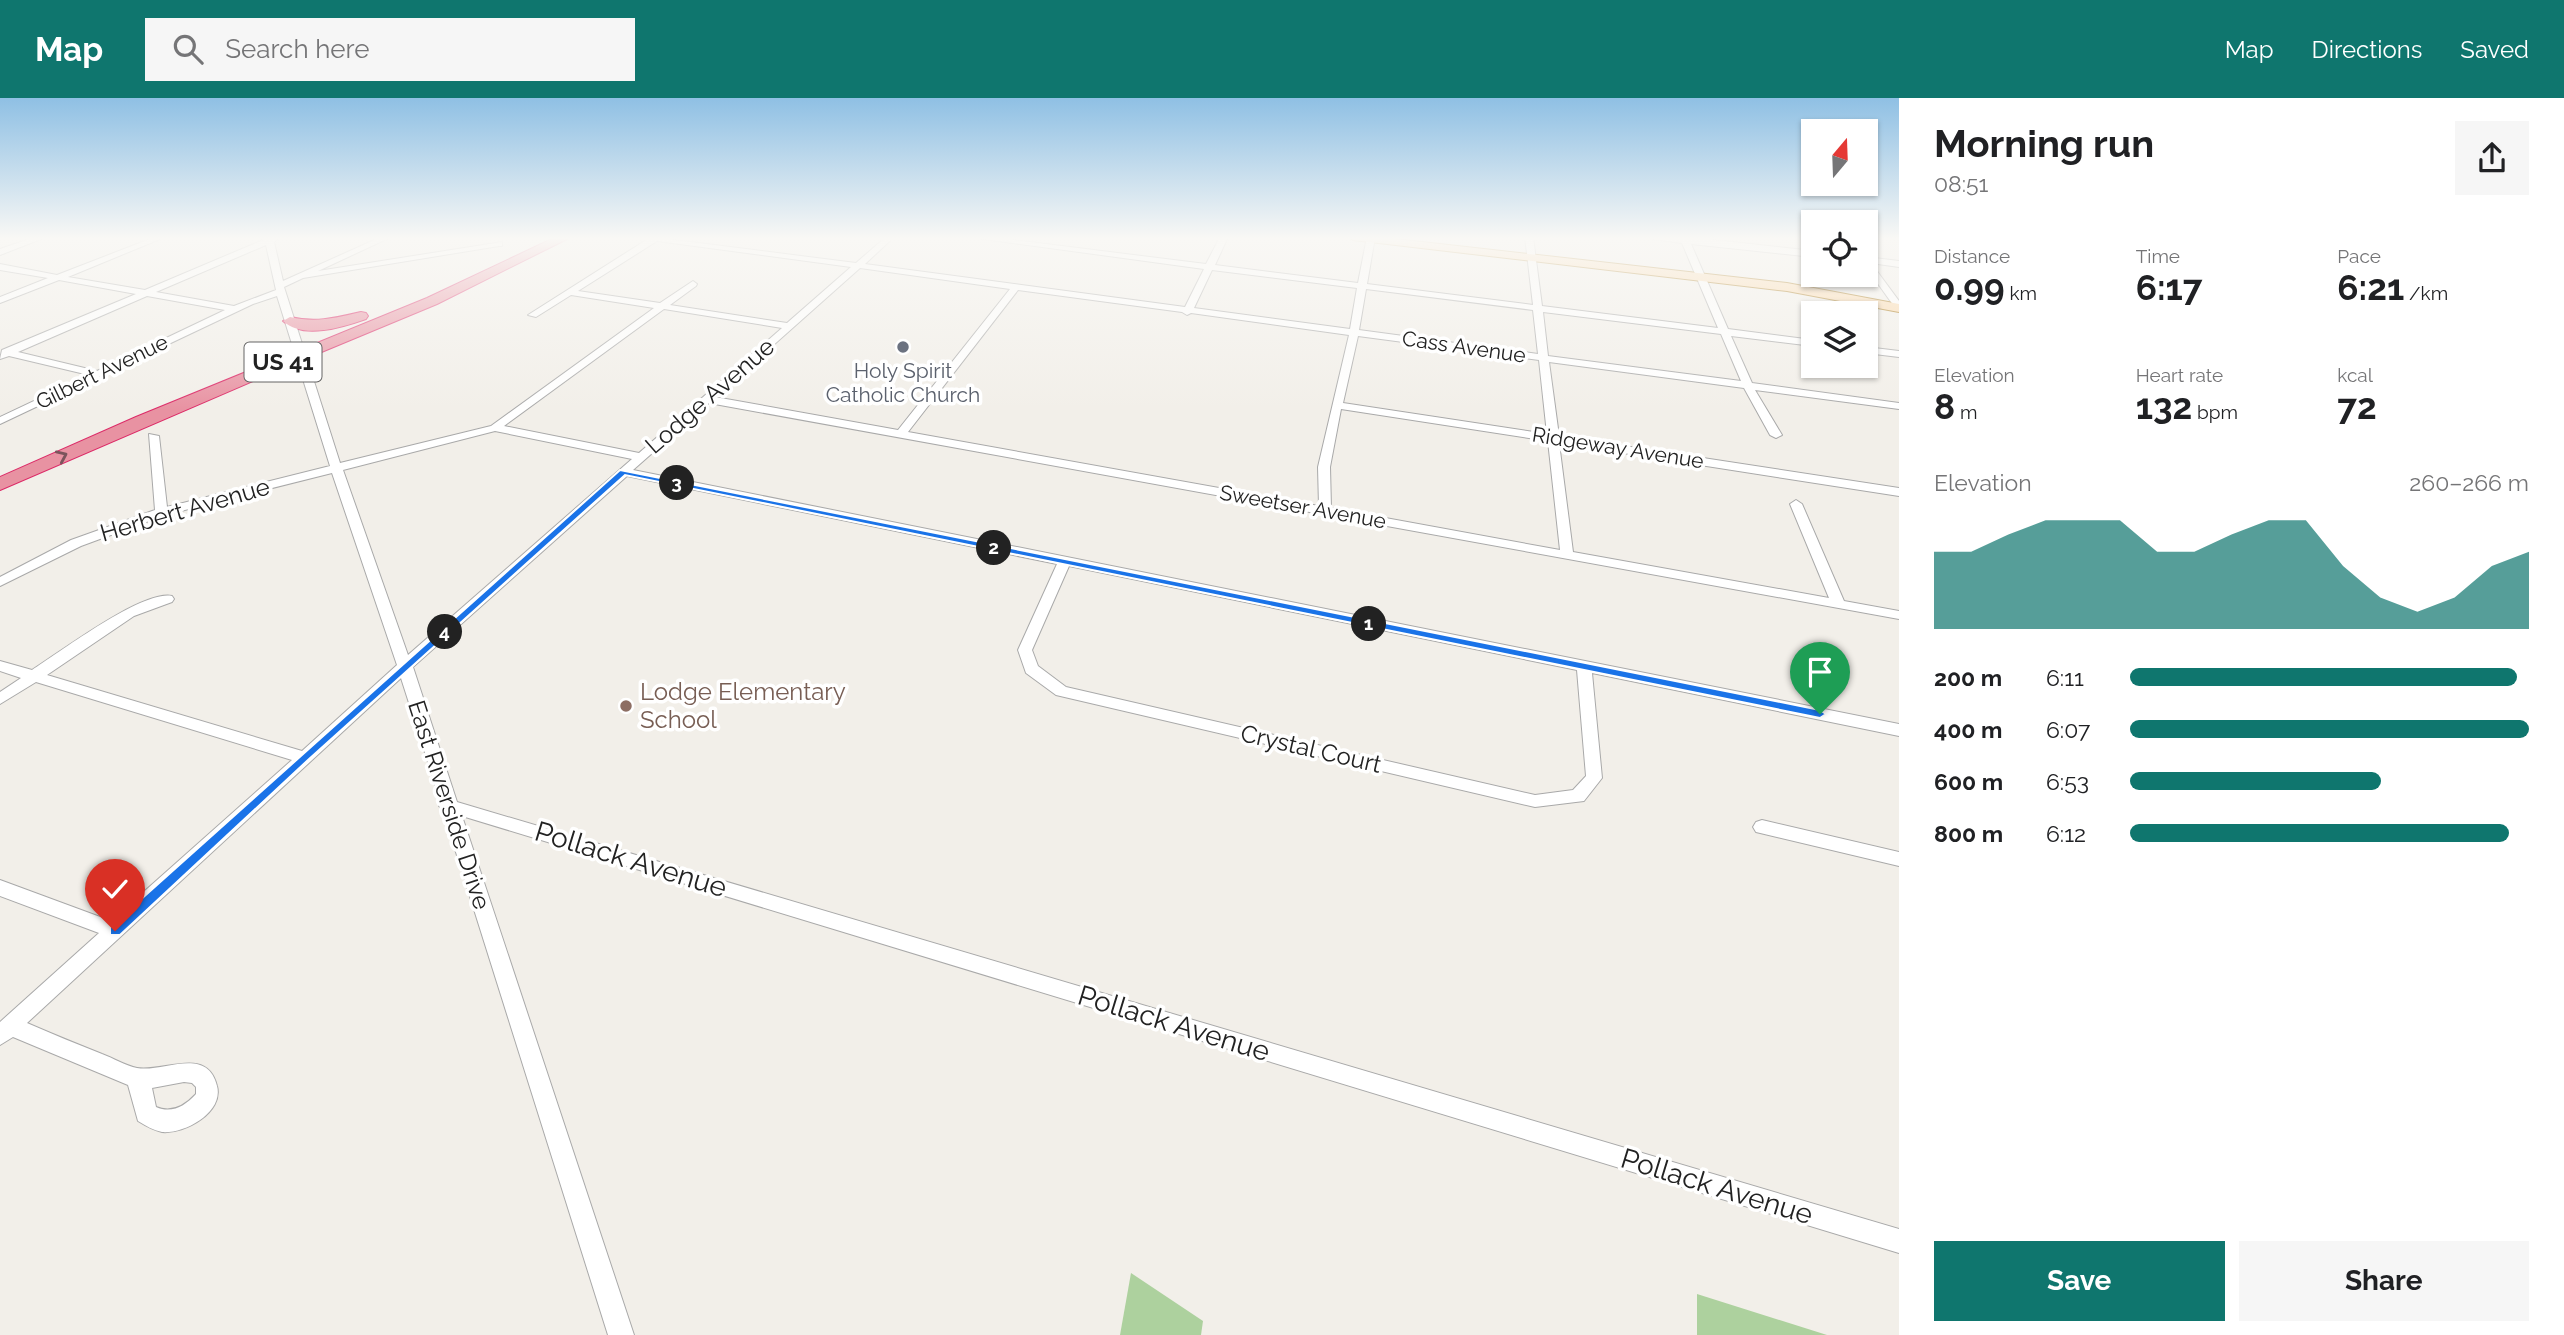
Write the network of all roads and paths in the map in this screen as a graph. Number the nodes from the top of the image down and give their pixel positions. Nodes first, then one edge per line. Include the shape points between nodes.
1 (142, 295) edge
2 (148, 295) edge
3 (266, 295) edge
4 (283, 295) edge
5 (417, 295) edge
6 (442, 295) edge
7 (565, 295) edge
8 (587, 295) edge
9 (678, 295) edge
10 (824, 295) edge
11 (1010, 295) edge
12 (1063, 295) edge
13 (1195, 295) edge
14 (1360, 295) edge
15 (1432, 295) edge
16 (1536, 295) edge
17 (1709, 295) edge
18 (1833, 295) edge
19 (662, 306) junction
20 (1538, 308) junction
21 (1899, 308) edge
22 (234, 309) junction
23 (382, 310) junction
24 (1187, 312) junction
25 (533, 315) dead end
26 (290, 321) junction
27 (789, 326) junction
28 (1354, 332) junction
29 (1725, 332) junction
30 (1801, 342) edge
31 (300, 349) junction
32 (1878, 351) edge
33 (3, 353) edge
34 (1899, 354) edge
35 (1545, 358) junction
36 (98, 374) junction
37 (308, 378) junction
38 (1748, 386) junction
39 (206, 393) junction
40 (706, 399) junction
41 (1336, 405) junction
42 (1899, 406) edge
43 (0, 421) edge
44 (495, 428) junction
45 (900, 435) junction
46 (1776, 435) dead end
47 (153, 436) dead end
48 (1554, 438) junction
49 (641, 457) junction
50 (0, 467) edge
51 (336, 468) junction
52 (623, 472) junction
53 (0, 485) edge
54 (1899, 492) edge
55 (1796, 504) dead end
56 (1325, 511) junction
57 (161, 512) junction
58 (1567, 553) junction
59 (1064, 563) junction
60 (0, 582) edge
61 (167, 599) dead end
62 (1838, 602) junction
63 (1899, 615) edge
64 (0, 666) edge
65 (405, 666) junction
66 (1584, 667) junction
67 (31, 676) junction
68 (0, 699) edge
69 (1899, 730) edge
70 (303, 757) junction
71 (448, 806) junction
72 (1762, 828) dead end
73 (1899, 859) edge
74 (0, 888) edge
75 (115, 931) junction
76 (5, 1030) edge
77 (136, 1077) dead end
78 (1899, 1241) edge
79 (621, 1335) edge

1 - 33 street
2 - 22 street
3 - 22 street, Gilbert Avenue
4 - 26 street, East Riverside Drive
5 - 23 highway, US 41
6 - 31 highway, US 41
7 - 25 street
8 - 19 street
9 - 19 street
10 - 27 street, Lodge Avenue
11 - 45 street
12 - 24 street, Cass Avenue
13 - 24 street
14 - 28 street
15 - 20 street
16 - 20 street
17 - 29 street
18 - 21 main road
19 - 27 street
19 - 44 street
20 - 29 street
20 - 35 street
22 - 36 street, Gilbert Avenue
23 - 26 highway via 323,326
23 - 31 highway, US 41
24 - 28 street, Cass Avenue
26 - 31 street, East Riverside Drive
27 - 40 street, Lodge Avenue
28 - 35 street, Cass Avenue
28 - 41 street
29 - 30 street
29 - 38 street
31 - 37 street, East Riverside Drive
31 - 39 highway, US 41
31 - 50 highway, US 41
32 - 34 street
33 - 36 street
35 - 38 street, Cass Avenue
35 - 48 street
36 - 43 street, Gilbert Avenue
37 - 39 highway via 270,373
37 - 51 street, East Riverside Drive
38 - 42 street, Cass Avenue
38 - 46 street
53 -> 39 highway, US 41
40 - 45 street, Sweetser Avenue
40 - 49 street, Lodge Avenue
41 - 48 street, Ridgeway Avenue
41 - 56 street via 1324,467
44 - 49 street
44 - 51 street, Herbert Avenue
45 - 56 street, Sweetser Avenue
47 - 57 street
48 - 54 street, Ridgeway Avenue
48 - 58 street
49 - 52 street, Lodge Avenue
51 - 57 street, Herbert Avenue
51 - 65 street, East Riverside Drive
52 - 59 street
52 - 65 street, Lodge Avenue
55 - 62 street
56 - 58 street, Sweetser Avenue
57 - 60 street, Herbert Avenue via 76,543
58 - 62 street, Sweetser Avenue
59 - 66 street
59 - 66 street, Crystal Court via 1025,650 1031,669 1061,691 1535,801 1578,796 1594,778
61 - 67 street via 129,613
62 - 63 street, Sweetser Avenue
64 - 67 street
65 - 70 street, Lodge Avenue
65 - 71 street, East Riverside Drive
66 - 69 street
67 - 68 street
67 - 70 street
70 - 75 street, Lodge Avenue
71 - 78 street, Pollack Avenue
71 - 79 street, East Riverside Drive
72 - 73 street
74 - 75 street
75 - 76 street, Lodge Avenue
76 - 77 street

